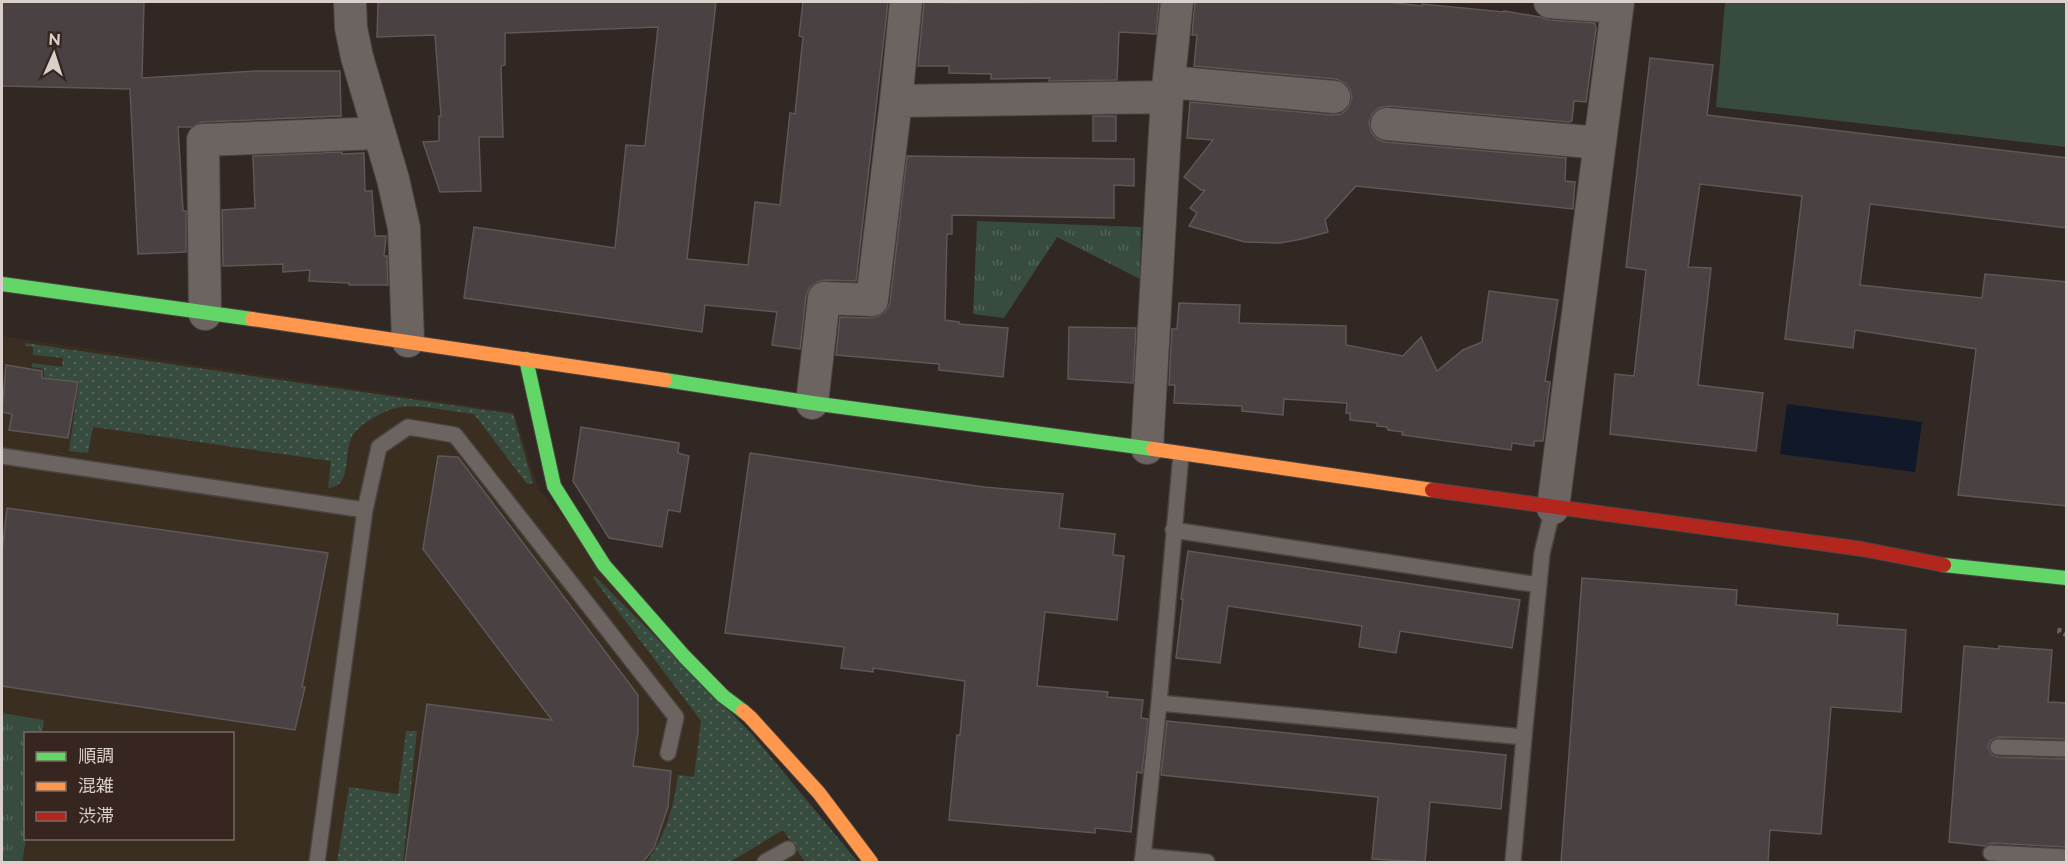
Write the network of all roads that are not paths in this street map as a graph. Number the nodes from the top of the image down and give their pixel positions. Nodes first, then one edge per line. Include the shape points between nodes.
1 (350, 2) edge
2 (906, 2) edge
3 (1178, 2) edge
4 (1550, 2) edge
5 (1618, 4) edge
6 (1168, 90) junction
7 (1334, 97) dead end
8 (897, 101) junction
9 (1387, 124) dead end
10 (379, 133) junction
11 (1600, 143) junction
12 (2, 285) edge
13 (206, 314) junction
14 (408, 341) junction
15 (526, 359) junction
16 (812, 403) junction
17 (1147, 448) junction
18 (1181, 454) junction
19 (2, 456) edge
20 (1553, 508) junction
21 (365, 510) junction
22 (1173, 530) junction
23 (2067, 578) edge
24 (1539, 585) junction
25 (1159, 703) junction
26 (1524, 737) junction
27 (1998, 747) dead end
28 (2067, 749) edge
29 (668, 753) dead end
30 (788, 849) dead end
31 (1991, 853) dead end
32 (2067, 857) edge
33 (1143, 860) edge
34 (317, 862) edge
35 (765, 862) edge
36 (871, 862) edge
37 (1207, 862) edge
38 (1513, 862) edge

1 - 10 street via 353,38
2 - 8 street
3 - 6 street
4 - 5 street
5 - 11 street
6 - 7 street
6 - 8 street
6 - 17 street
8 - 16 street via 872,300 824,298
9 - 11 street
10 - 13 street via 203,140
10 - 14 street via 404,228
11 - 20 street
12 - 13 street
13 - 14 street
14 - 15 street
15 - 16 street
15 - 36 street via 554,486 604,565 684,656 750,717 819,793
16 - 17 street
17 - 18 street
18 - 20 street
18 - 22 lane
19 - 21 lane
20 - 23 street via 1862,549 1939,565
20 - 24 lane
21 - 29 lane via 380,447 408,427 454,435 676,717
21 - 34 lane
22 - 24 lane
22 - 25 lane
24 - 26 lane
25 - 26 lane
25 - 33 lane
26 - 38 lane
27 - 28 lane
30 - 35 lane
31 - 32 lane
33 - 37 lane

